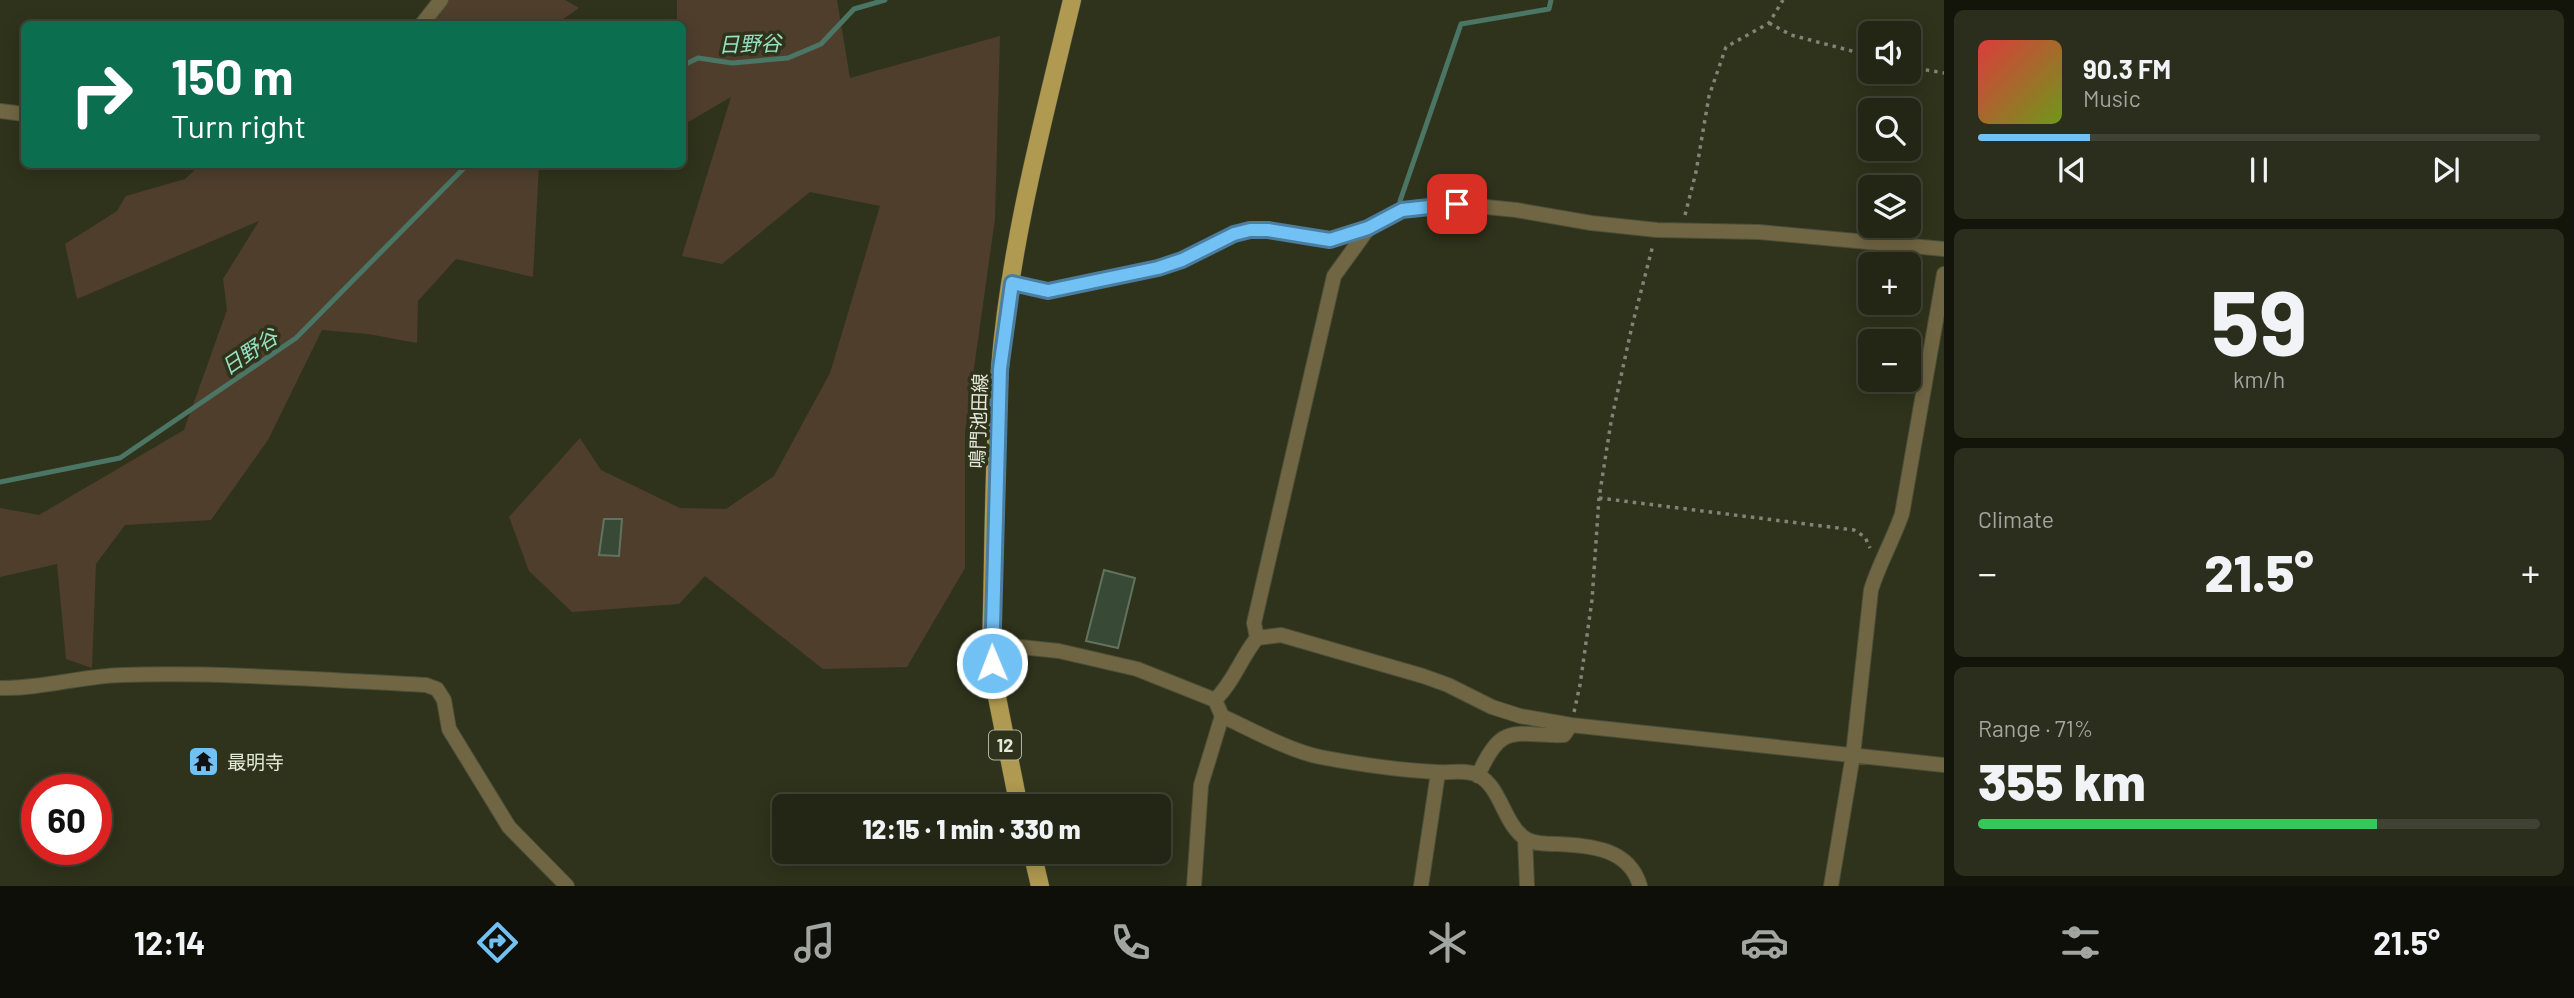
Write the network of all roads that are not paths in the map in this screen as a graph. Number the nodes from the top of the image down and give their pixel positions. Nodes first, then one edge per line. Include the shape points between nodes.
1 (441, 0) edge
2 (1072, 0) edge
3 (424, 21) edge
4 (0, 111) edge
5 (21, 114) edge
6 (1368, 228) junction
7 (1944, 249) edge
8 (1944, 274) edge
9 (1012, 283) junction
10 (1257, 638) junction
11 (991, 644) junction
12 (0, 688) edge
13 (1215, 700) junction
14 (1222, 716) junction
15 (1571, 725) junction
16 (1853, 755) junction
17 (1944, 765) edge
18 (1438, 773) junction
19 (1478, 775) junction
20 (1016, 794) edge
21 (1525, 838) junction
22 (1035, 864) edge
23 (567, 886) edge
24 (1040, 886) edge
25 (1194, 886) edge
26 (1421, 886) edge
27 (1527, 886) edge
28 (1640, 886) edge
29 (1831, 886) edge

1 - 3 street
2 - 9 main road, 鳴門池田線 / 12 via 1032,165
4 - 5 street
6 - 7 street via 1402,210 1457,204 1591,223
6 - 9 street via 1330,240 1250,230 1158,268 1048,291
6 - 10 street via 1334,276 1254,623
8 - 16 street via 1902,514 1871,590
9 - 11 main road, 鳴門池田線 / 12 via 1000,369
10 - 13 street
10 - 15 street via 1281,635 1423,676 1520,716
11 - 13 street via 1059,651 1137,669
11 - 20 main road, 鳴門池田線 / 12
12 - 23 street via 159,674 426,685 437,689 449,729 509,827
13 - 14 street
14 - 18 street via 1317,756
14 - 25 street via 1201,785
15 - 16 street
15 - 19 street via 1564,735 1515,732 1501,739
16 - 17 street
16 - 29 street
18 - 19 street
18 - 26 street
19 - 21 street via 1491,786
21 - 27 street
21 - 28 street via 1611,851 1637,874
22 - 24 main road

